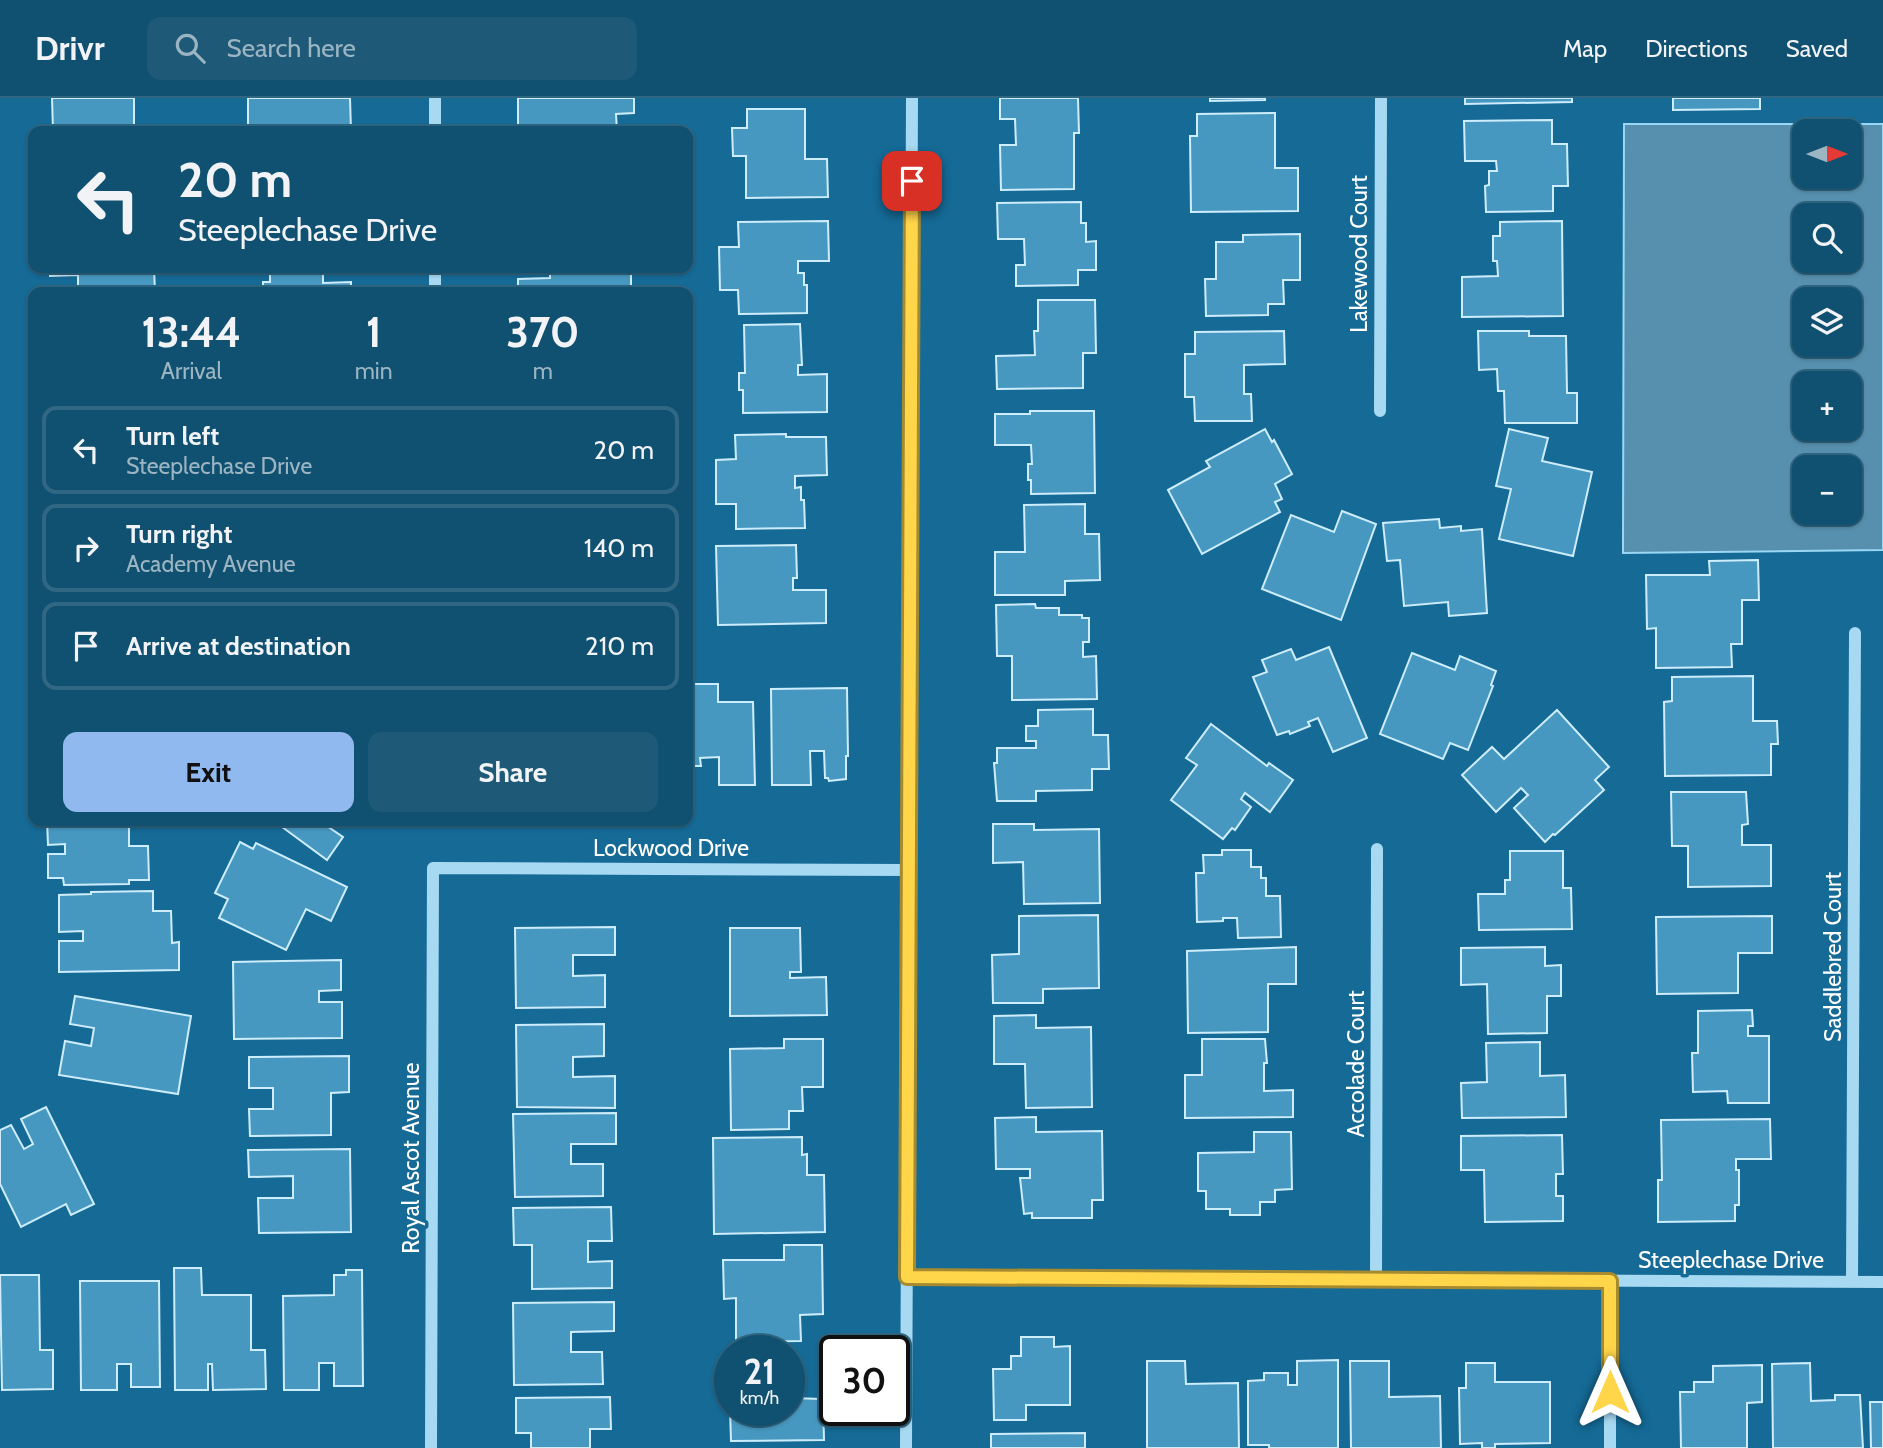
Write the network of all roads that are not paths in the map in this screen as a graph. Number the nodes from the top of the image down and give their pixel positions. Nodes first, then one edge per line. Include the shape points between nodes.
1 (435, 98) edge
2 (912, 98) edge
3 (1381, 98) edge
4 (435, 126) edge
5 (1380, 411) dead end
6 (1855, 633) dead end
7 (1377, 849) dead end
8 (433, 868) joint
9 (909, 870) junction
10 (907, 1277) junction
11 (1376, 1279) junction
12 (1610, 1281) junction
13 (1853, 1282) junction
14 (1883, 1282) edge
15 (431, 1448) edge
16 (906, 1448) edge
17 (1610, 1448) edge

1 - 4 street
2 - 9 street
3 - 5 street, Lakewood Court
6 - 13 street, Saddlebred Court
7 - 11 street, Accolade Court
8 - 9 street, Lockwood Drive
8 - 15 street, Royal Ascot Avenue
9 - 10 street
10 - 11 street, Steeplechase Drive
10 - 16 street
11 - 12 street, Steeplechase Drive
12 - 13 street, Steeplechase Drive
12 - 17 street
13 - 14 street, Steeplechase Drive

